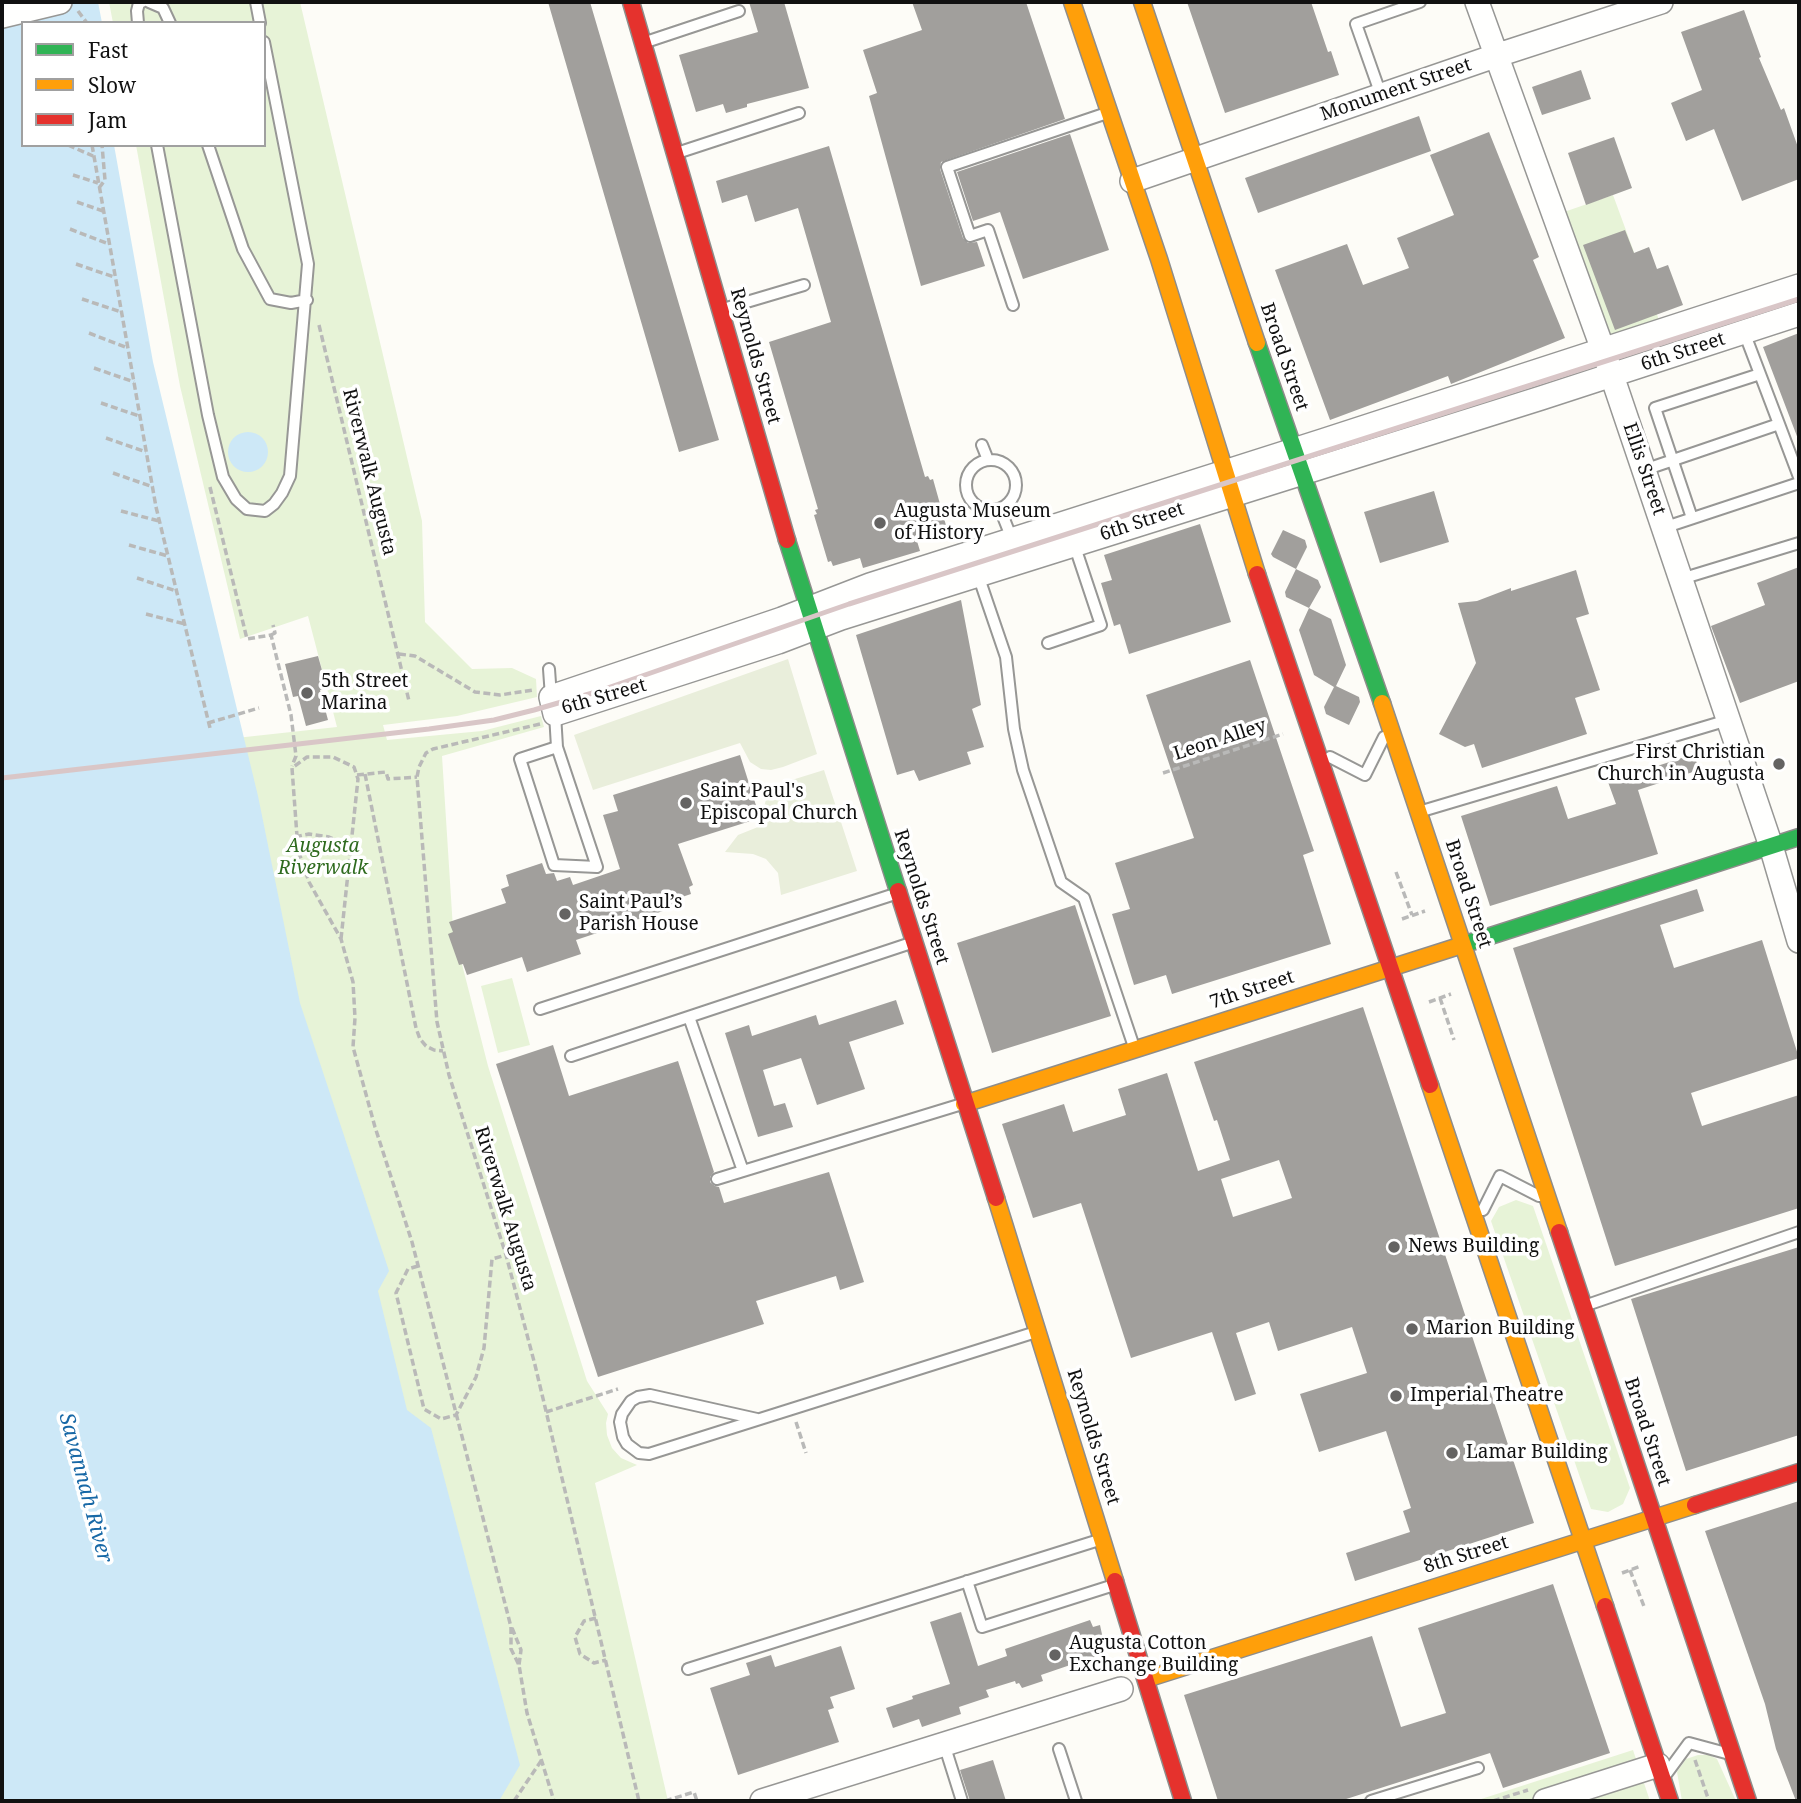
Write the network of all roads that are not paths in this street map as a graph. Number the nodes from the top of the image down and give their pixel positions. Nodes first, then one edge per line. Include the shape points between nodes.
1 (60, 2) edge
2 (142, 2) edge
3 (149, 2) edge
4 (256, 2) edge
5 (631, 2) edge
6 (1072, 2) edge
7 (1142, 2) edge
8 (1420, 2) edge
9 (1476, 2) edge
10 (1661, 2) edge
11 (739, 11) dead end
12 (2, 16) edge
13 (138, 21) edge
14 (169, 21) edge
15 (260, 21) edge
16 (643, 43) junction
17 (266, 52) edge
18 (1495, 56) junction
19 (1381, 95) junction
20 (799, 113) dead end
21 (1108, 113) junction
22 (157, 147) edge
23 (209, 147) edge
24 (674, 154) junction
25 (1194, 160) junction
26 (1132, 181) junction
27 (804, 285) dead end
28 (1799, 286) edge
29 (307, 300) junction
30 (1013, 305) dead end
31 (720, 310) junction
32 (1799, 314) edge
33 (1744, 332) junction
34 (1603, 350) junction
35 (1760, 374) junction
36 (1612, 375) junction
37 (1779, 424) junction
38 (982, 445) dead end
39 (1294, 450) junction
40 (1672, 459) junction
41 (988, 460) junction
42 (1644, 470) junction
43 (1225, 471) junction
44 (1302, 472) junction
45 (1799, 477) edge
46 (1799, 483) edge
47 (1232, 495) junction
48 (1000, 509) junction
49 (1692, 518) junction
50 (1663, 528) junction
51 (1012, 539) junction
52 (1799, 543) edge
53 (1074, 544) junction
54 (978, 575) junction
55 (1681, 579) junction
56 (811, 619) junction
57 (1048, 643) dead end
58 (549, 668) dead end
59 (553, 706) junction
60 (1728, 720) junction
61 (1390, 726) junction
62 (557, 747) junction
63 (1318, 751) junction
64 (1419, 812) junction
65 (1799, 837) edge
66 (1771, 846) junction
67 (898, 893) junction
68 (1799, 941) edge
69 (913, 942) junction
70 (1462, 945) junction
71 (1391, 968) junction
72 (540, 1009) dead end
73 (689, 1017) junction
74 (1134, 1049) junction
75 (571, 1056) dead end
76 (964, 1104) junction
77 (743, 1171) junction
78 (717, 1179) dead end
79 (1548, 1200) junction
80 (1477, 1222) junction
81 (1799, 1232) edge
82 (1584, 1306) junction
83 (1038, 1331) junction
84 (757, 1419) junction
85 (1799, 1472) edge
86 (1653, 1519) junction
87 (1102, 1539) junction
88 (1582, 1541) junction
89 (967, 1581) junction
90 (1117, 1584) junction
91 (688, 1670) dead end
92 (1146, 1679) junction
93 (1121, 1689) dead end
94 (944, 1744) junction
95 (1059, 1749) dead end
96 (1732, 1755) junction
97 (1478, 1768) dead end
98 (1661, 1772) junction
99 (761, 1801) edge
100 (962, 1801) edge
101 (1076, 1801) edge
102 (1183, 1801) edge
103 (1371, 1801) edge
104 (1545, 1801) edge
105 (1670, 1801) edge
106 (1748, 1801) edge

1 - 12 street
2 - 13 lane
3 - 14 lane via 163,8
4 - 15 lane
5 - 16 main road, Reynolds Street
6 - 21 main road
7 - 25 main road, Broad Street
8 - 19 lane via 1356,24
9 - 18 street, Ellis Street
10 - 18 street, Monument Street
11 - 16 lane
16 - 24 main road, Reynolds Street
17 - 29 lane via 309,264
18 - 19 street, Monument Street
18 - 34 street, Ellis Street
19 - 25 street, Monument Street
20 - 24 lane
21 - 26 main road
21 - 30 lane via 947,167 970,236 988,230
22 - 29 lane via 223,477 247,509 265,511 274,505 290,476
23 - 29 lane via 243,249 270,299
24 - 31 main road, Reynolds Street
25 - 26 street, Monument Street
25 - 39 main road, Broad Street
26 - 43 main road
27 - 31 lane
28 - 34 street, 6th Street
31 - 56 main road, Reynolds Street
32 - 33 street, 6th Street
33 - 35 lane
33 - 36 street, 6th Street
34 - 36 street, Ellis Street
34 - 39 street, 6th Street
35 - 37 lane
35 - 40 lane via 1654,408
36 - 42 street, Ellis Street
36 - 44 street, 6th Street
37 - 40 lane
37 - 45 lane
38 - 41 lane
39 - 43 street, 6th Street
39 - 44 main road, Broad Street
40 - 42 lane
40 - 49 lane
41 - 48 lane via 1000,461 1016,480 1013,498
41 - 48 lane via 970,472 968,495 978,506
42 - 50 street, Ellis Street
43 - 47 main road
43 - 51 street, 6th Street
44 - 47 street, 6th Street
44 - 61 main road, Broad Street
46 - 49 lane
47 - 53 street, 6th Street
47 - 63 main road
48 - 51 lane
49 - 50 lane
50 - 55 street, Ellis Street
51 - 56 street, 6th Street via 870,585
52 - 55 lane
53 - 54 street, 6th Street
53 - 57 lane via 1101,625
54 - 56 street, 6th Street via 841,618
54 - 74 lane via 1006,657 1023,770 1061,882 1084,898
55 - 60 street, Ellis Street
56 - 59 street, 6th Street
56 - 67 main road, Reynolds Street
58 - 59 lane
59 - 62 lane
60 - 64 lane
60 - 66 street, Ellis Street
61 - 63 lane via 1365,775
61 - 64 main road, Broad Street
62 - 62 lane via 520,759 554,865 597,867
63 - 71 main road
64 - 70 main road, Broad Street
65 - 66 main road, 7th Street
66 - 68 street, Ellis Street
66 - 70 main road, 7th Street
67 - 69 main road, Reynolds Street
67 - 72 lane
69 - 73 lane
69 - 76 main road, Reynolds Street
70 - 71 main road, 7th Street
70 - 79 main road, Broad Street
71 - 74 main road, 7th Street
71 - 80 main road
73 - 75 lane
73 - 77 lane
74 - 76 main road, 7th Street
76 - 77 lane, 7th Street
76 - 83 main road, Reynolds Street
77 - 78 lane, 7th Street
79 - 80 lane via 1500,1176
79 - 82 main road, Broad Street
80 - 88 main road
81 - 82 lane
82 - 86 main road, Broad Street
83 - 84 lane
83 - 87 main road, Reynolds Street
84 - 84 lane via 649,1454 627,1444 620,1422 631,1401 650,1395
85 - 86 main road, 8th Street
86 - 88 main road, 8th Street
86 - 96 main road, Broad Street
87 - 89 lane
87 - 90 main road, Reynolds Street
88 - 92 main road, 8th Street
88 - 98 main road
89 - 90 lane via 982,1627
89 - 91 lane
90 - 92 main road, Reynolds Street
92 - 102 main road, Reynolds Street
93 - 94 street
94 - 99 street
94 - 100 lane
95 - 101 lane
96 - 98 lane via 1689,1743
96 - 106 main road, Broad Street
97 - 103 lane
98 - 104 street
98 - 105 main road

